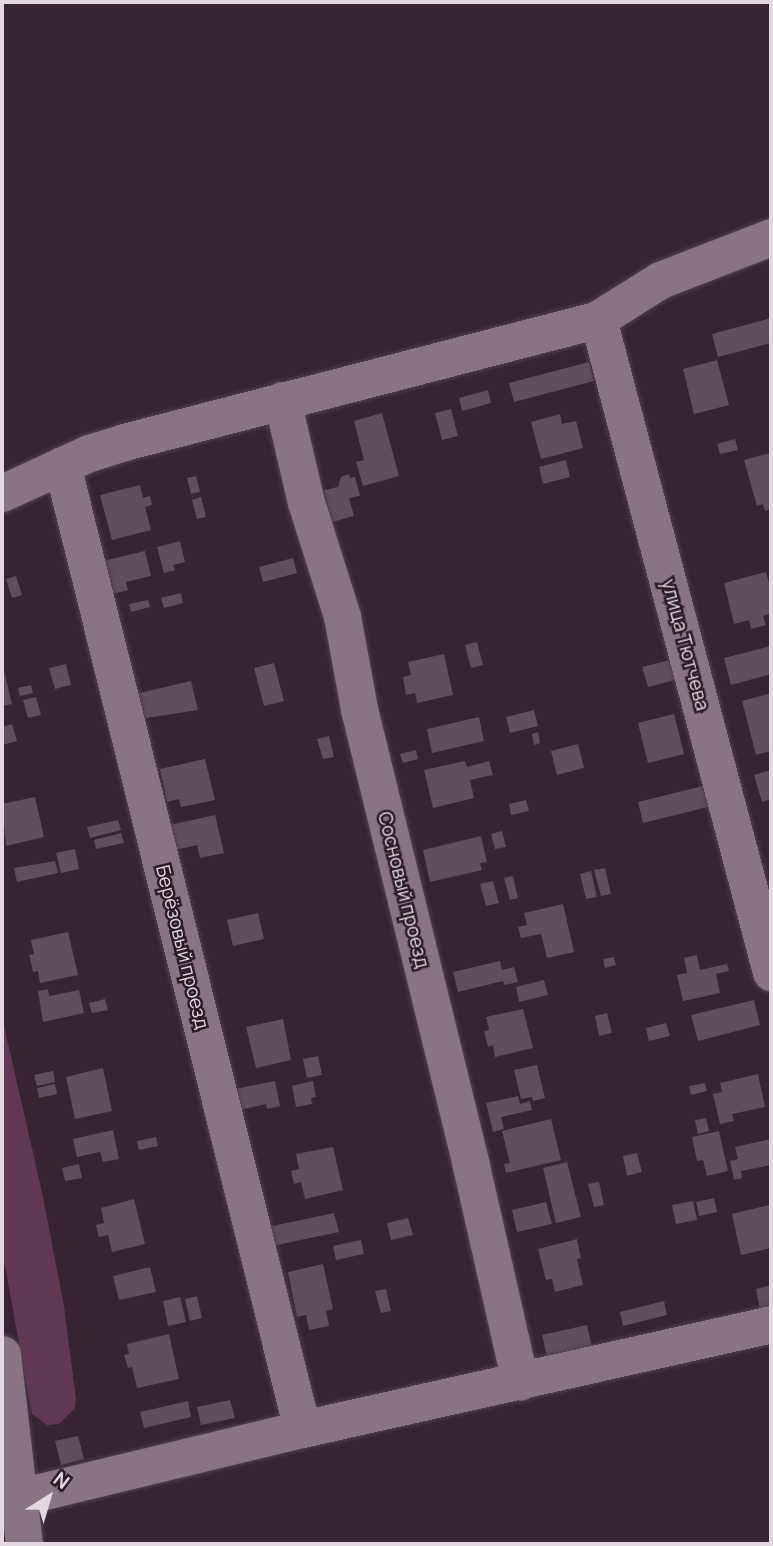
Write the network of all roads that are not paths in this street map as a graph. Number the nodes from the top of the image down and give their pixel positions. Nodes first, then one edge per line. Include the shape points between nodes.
1 (771, 237) edge
2 (598, 318) junction
3 (282, 400) junction
4 (62, 465) junction
5 (2, 493) edge
6 (771, 972) edge
7 (771, 1324) edge
8 (2, 1354) edge
9 (520, 1382) junction
10 (7, 1426) edge
11 (302, 1429) junction
12 (20, 1497) junction
13 (24, 1544) edge

1 - 2 street via 660,280
2 - 3 street
2 - 6 street, улица Тютчева
3 - 4 street via 124,442
3 - 9 street, Сосновый проезд via 306,502 342,616 359,709
4 - 5 street
4 - 11 street, Берёзовый проезд
7 - 9 street
8 - 10 street
9 - 11 street
10 - 12 street
11 - 12 street
12 - 13 street

